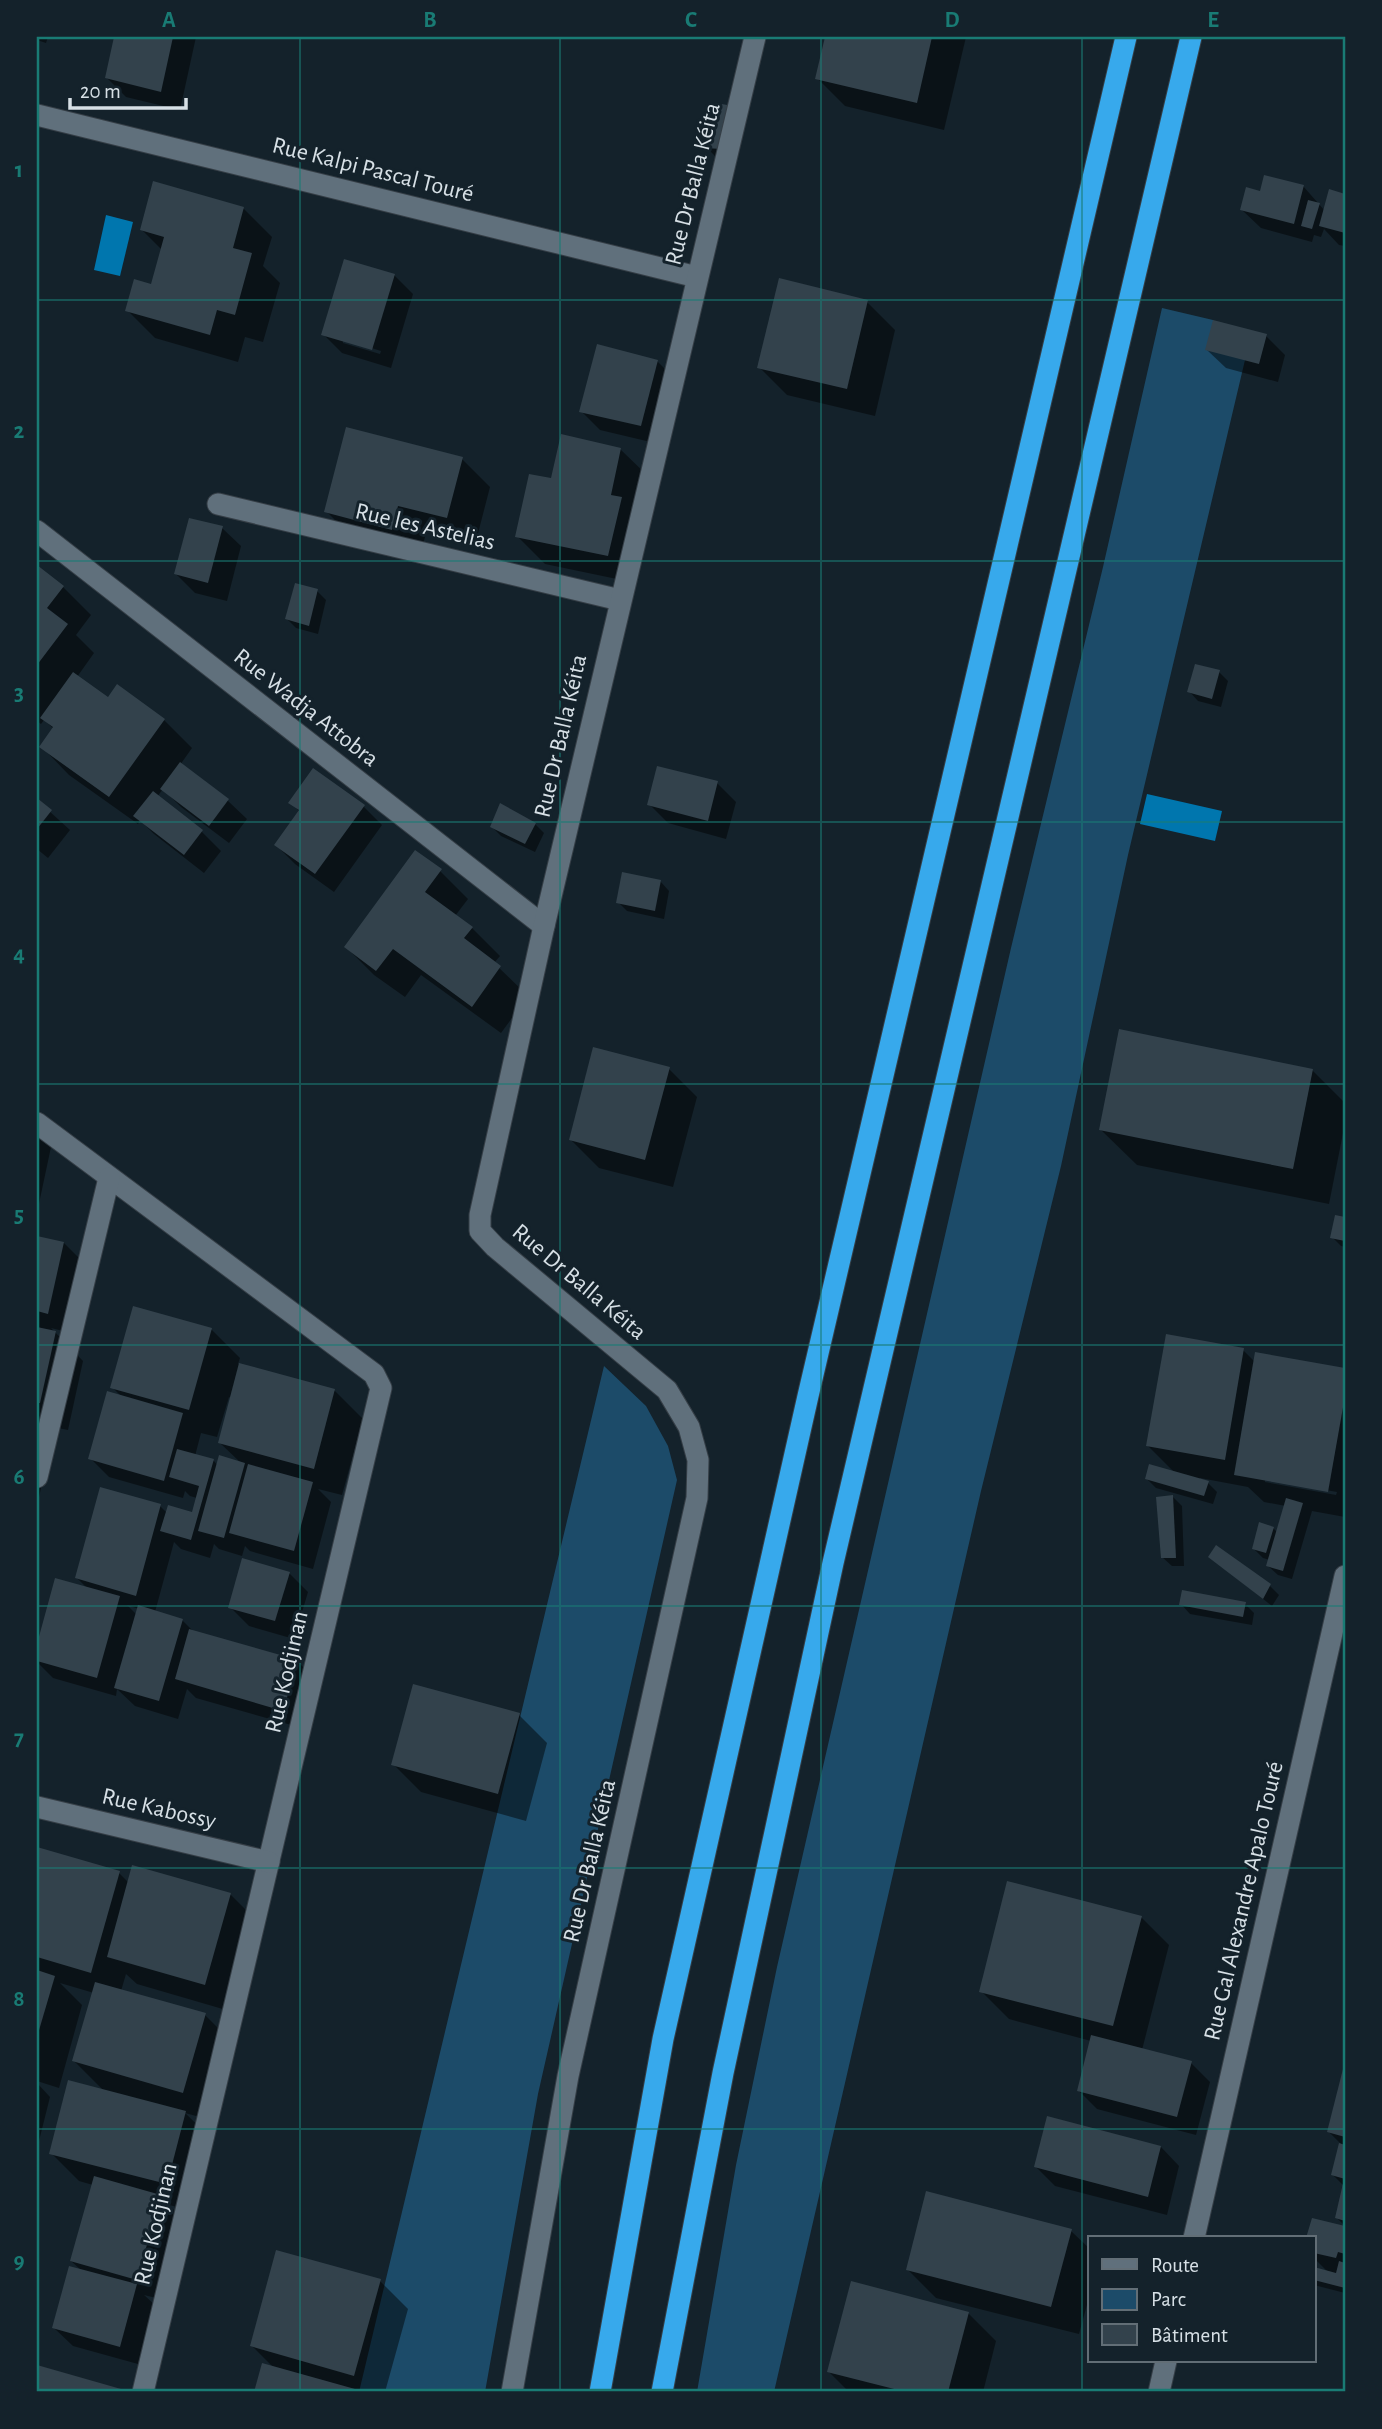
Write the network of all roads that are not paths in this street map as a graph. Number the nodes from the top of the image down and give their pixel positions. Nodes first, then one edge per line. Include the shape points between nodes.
1 (755, 37) edge
2 (1126, 37) edge
3 (1191, 37) edge
4 (37, 114) edge
5 (697, 277) junction
6 (218, 504) dead end
7 (37, 531) edge
8 (620, 600) junction
9 (544, 926) junction
10 (37, 1124) edge
11 (108, 1178) junction
12 (37, 1477) edge
13 (1345, 1576) edge
14 (37, 1807) edge
15 (269, 1862) junction
16 (1194, 2236) edge
17 (1166, 2362) edge
18 (143, 2392) edge
19 (512, 2392) edge
20 (600, 2392) edge
21 (662, 2392) edge
22 (1158, 2392) edge

1 - 5 street, Rue Dr Balla Kéita
2 - 20 highway via 663,2039
3 - 21 highway via 831,1574 723,2073
4 - 5 street, Rue Kalpi Pascal Touré
5 - 8 street, Rue Dr Balla Kéita
6 - 8 street, Rue les Astelias
7 - 9 street, Rue Wadja Attobra
8 - 9 street, Rue Dr Balla Kéita
9 - 19 street, Rue Dr Balla Kéita via 480,1231 667,1390 689,1427 698,1473 697,1498 568,2076
10 - 11 street, Rue Kodjinan
11 - 12 street
11 - 15 street, Rue Kodjinan via 374,1374 381,1388
13 - 16 street, Rue Gal Alexandre Apalo Touré
14 - 15 street, Rue Kabossy
15 - 18 street, Rue Kodjinan
17 - 22 street

